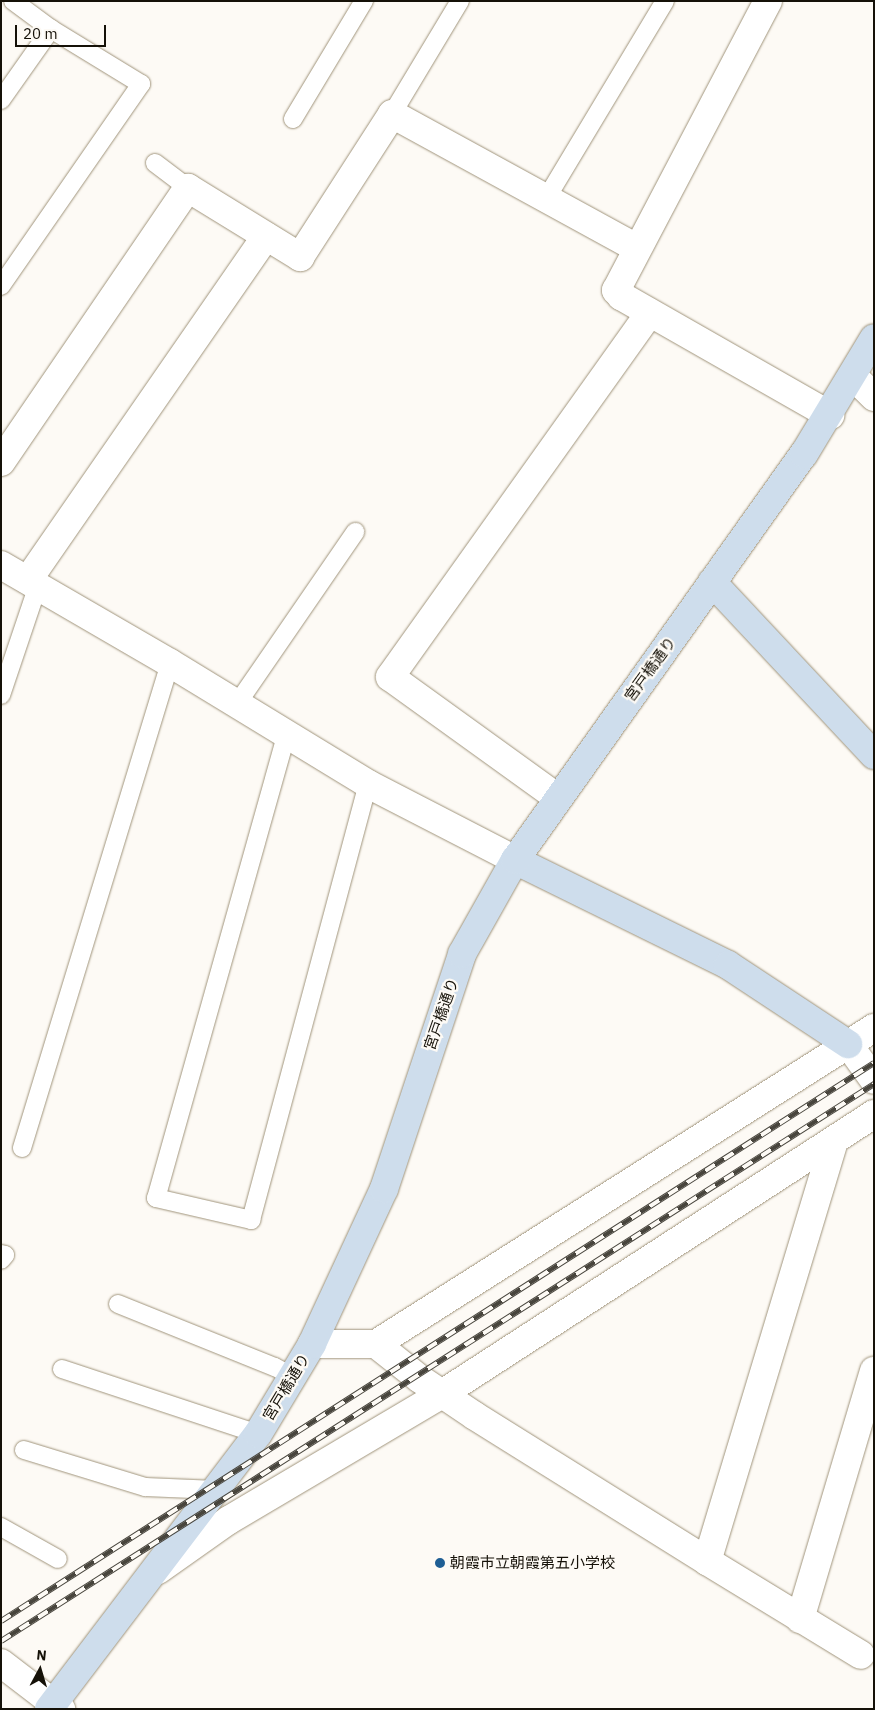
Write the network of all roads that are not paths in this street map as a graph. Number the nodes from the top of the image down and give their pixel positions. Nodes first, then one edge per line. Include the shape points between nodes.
1 (13, 1) edge
2 (364, 1) edge
3 (460, 1) edge
4 (665, 1) edge
5 (768, 1) edge
6 (51, 29) junction
7 (1, 100) edge
8 (392, 114) junction
9 (292, 119) dead end
10 (156, 163) dead end
11 (188, 188) junction
12 (546, 199) junction
13 (266, 236) junction
14 (637, 248) junction
15 (1, 286) edge
16 (650, 313) junction
17 (874, 338) edge
18 (853, 376) junction
19 (874, 397) edge
20 (830, 414) junction
21 (1, 462) edge
22 (355, 532) dead end
23 (1, 565) edge
24 (712, 582) junction
25 (33, 583) junction
26 (170, 663) junction
27 (1, 695) edge
28 (237, 704) junction
29 (286, 736) junction
30 (874, 755) edge
31 (368, 784) junction
32 (558, 798) junction
33 (514, 860) junction
34 (874, 1028) edge
35 (848, 1044) junction
36 (874, 1080) edge
37 (874, 1114) edge
38 (834, 1141) junction
39 (22, 1148) dead end
40 (1, 1254) edge
41 (1, 1260) edge
42 (118, 1304) dead end
43 (312, 1344) junction
44 (376, 1344) junction
45 (62, 1369) dead end
46 (874, 1371) edge
47 (291, 1376) junction
48 (442, 1394) junction
49 (258, 1434) junction
50 (24, 1450) dead end
51 (217, 1490) junction
52 (1, 1528) edge
53 (58, 1558) dead end
54 (707, 1561) junction
55 (157, 1570) junction
56 (800, 1619) junction
57 (869, 1654) edge
58 (1, 1663) edge
59 (54, 1707) edge

1 - 6 lane
2 - 9 lane
3 - 8 lane
4 - 12 lane
5 - 14 street
6 - 7 lane
6 - 15 lane via 141,84
8 - 12 street
8 - 13 street via 300,256
10 - 11 lane
11 - 13 street
11 - 21 street
12 - 14 street
13 - 25 street
14 - 16 street via 616,290
16 - 20 street
16 - 32 street via 390,677
17 - 18 street, 宮戸橋通り
18 - 19 street
18 - 20 street, 宮戸橋通り
20 - 24 street, 宮戸橋通り
22 - 28 lane
23 - 25 street
24 - 30 street
24 - 32 street, 宮戸橋通り
25 - 26 street
25 - 27 lane
26 - 28 street
26 - 39 lane
28 - 29 street
29 - 31 street
29 - 31 lane via 156,1198 251,1220
31 - 33 street
32 - 33 street, 宮戸橋通り
33 - 35 street via 728,965
33 - 43 street, 宮戸橋通り via 462,954 384,1189
34 - 35 street
35 - 36 street
35 - 44 street
37 - 38 street
38 - 48 street
38 - 54 street
40 - 41 lane via 5,1255
42 - 47 lane via 276,1367
43 - 44 street
43 - 47 street, 宮戸橋通り
44 - 48 street
45 - 49 lane
46 - 56 street
47 - 49 street, 宮戸橋通り
48 - 54 street
48 - 55 street via 229,1520
49 - 51 street, 宮戸橋通り
50 - 51 lane via 145,1488
51 - 55 street, 宮戸橋通り
52 - 53 lane
54 - 56 street
55 - 59 street, 宮戸橋通り
56 - 57 street
58 - 59 street

